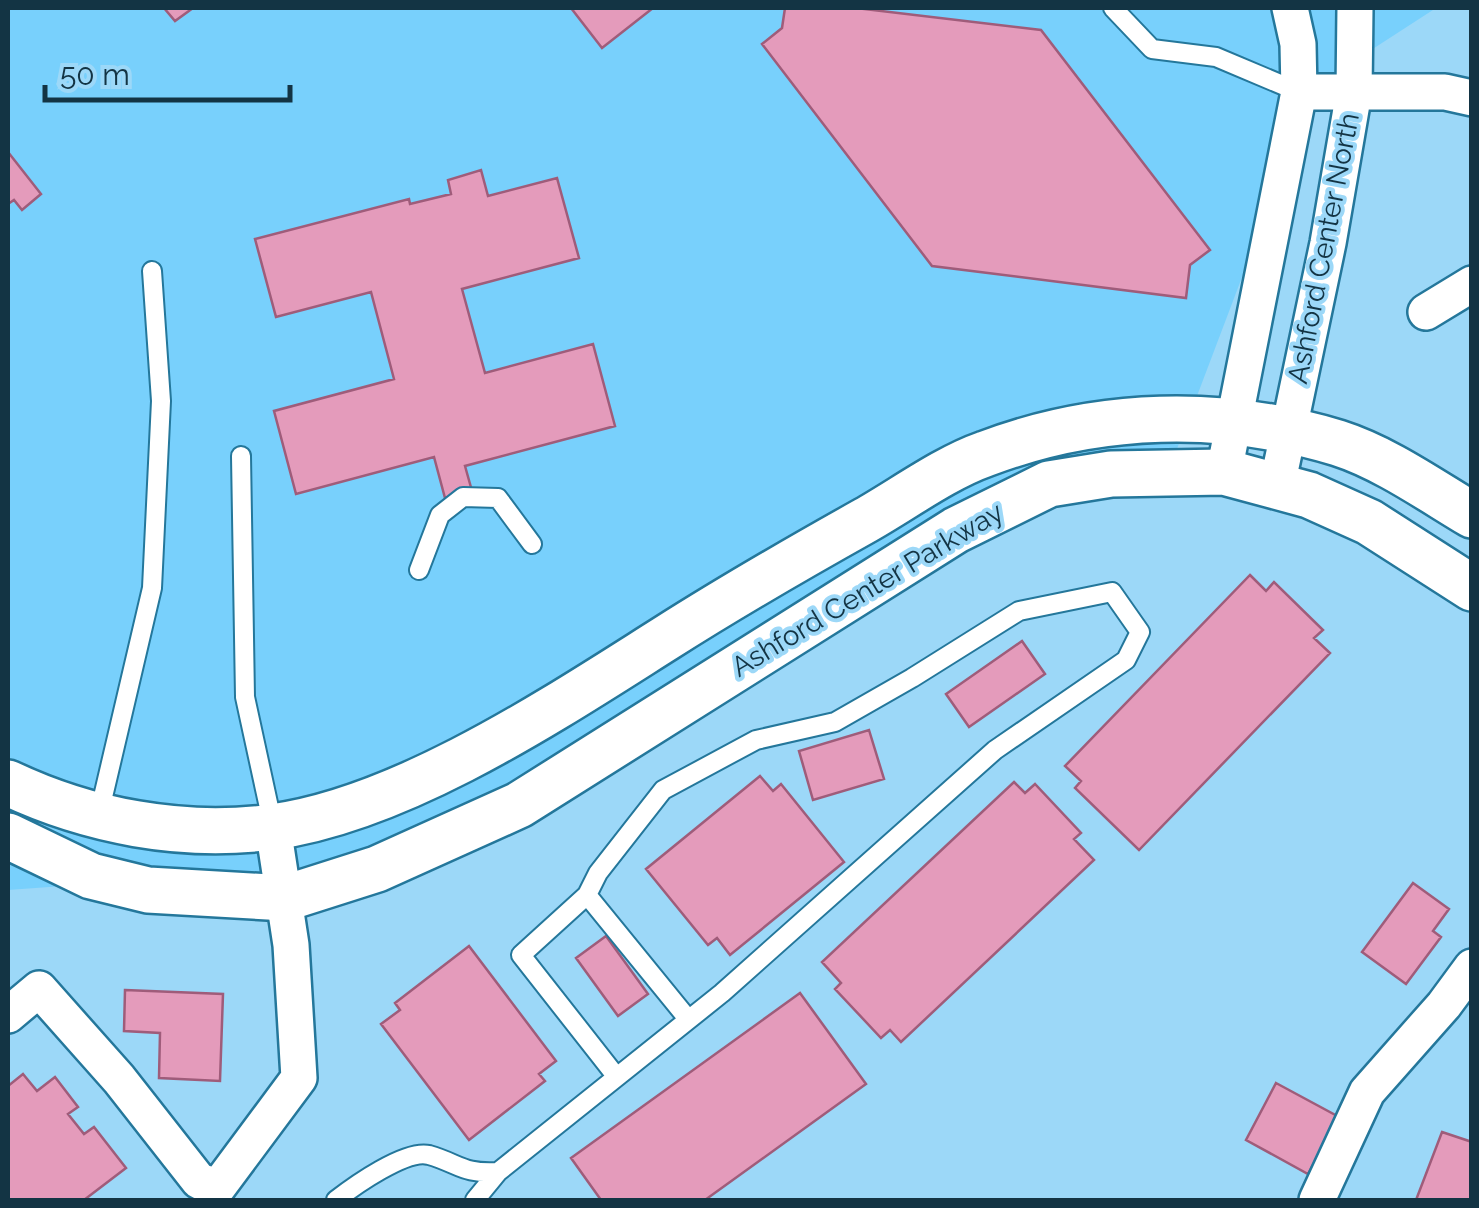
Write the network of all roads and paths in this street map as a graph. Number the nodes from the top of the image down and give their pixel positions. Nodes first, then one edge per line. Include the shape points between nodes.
1 (1114, 8) edge
2 (1290, 8) edge
3 (1355, 8) edge
4 (1299, 92) junction
5 (1354, 92) junction
6 (1470, 94) edge
7 (152, 272) dead end
8 (1472, 284) edge
9 (1426, 312) dead end
10 (1234, 421) junction
11 (1287, 432) junction
12 (241, 456) dead end
13 (1224, 472) junction
14 (1277, 486) junction
15 (1472, 515) edge
16 (532, 544) dead end
17 (420, 570) dead end
18 (1472, 588) edge
19 (8, 783) edge
20 (98, 818) junction
21 (273, 827) junction
22 (8, 836) edge
23 (587, 895) junction
24 (286, 898) junction
25 (1472, 967) edge
26 (8, 1014) edge
27 (688, 1019) junction
28 (616, 1076) junction
29 (498, 1172) junction
30 (224, 1194) edge
31 (336, 1200) edge
32 (475, 1200) edge
33 (1317, 1200) edge

1 - 4 lane via 1152,49 1216,58
2 - 4 street, Ashford Center North
3 - 5 street, Ashford Center North
4 - 5 street
4 - 10 street, Ashford Center North
5 - 6 street
5 - 11 street, Ashford Center North
7 - 20 lane via 161,401 152,588
8 - 9 street
10 - 11 street, Ashford Center Parkway
10 - 13 street, Ashford Center North
10 - 21 street, Ashford Center Parkway via 1182,417 1066,430 982,454 753,583 547,713 385,794
11 - 14 street, Ashford Center North
11 - 15 street, Ashford Center Parkway via 1340,444
12 - 21 lane via 246,697
13 - 14 street, Ashford Center Parkway
13 - 24 street, Ashford Center Parkway via 1111,474 1049,484 956,530 519,805 377,868
14 - 18 street, Ashford Center Parkway via 1369,522
16 - 17 lane via 498,498 463,497 440,515
19 - 20 street, Ashford Center Parkway
20 - 21 street, Ashford Center Parkway via 204,830
21 - 24 street
22 - 24 street, Ashford Center Parkway via 91,876 148,890
23 - 27 lane
23 - 27 lane via 663,790 756,740 835,722 1019,611 1112,592 1140,632 1126,660 996,750
23 - 28 lane via 521,955
24 - 30 street via 299,1078
25 - 33 street via 1367,1092
26 - 30 street via 39,988 199,1181
27 - 28 lane
28 - 29 lane
29 - 31 lane via 472,1173 424,1153
29 - 32 lane

